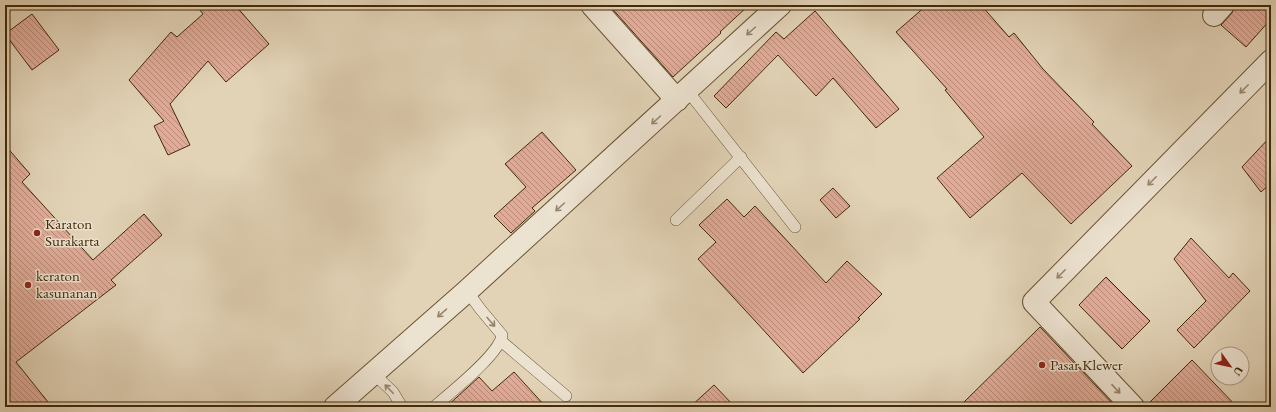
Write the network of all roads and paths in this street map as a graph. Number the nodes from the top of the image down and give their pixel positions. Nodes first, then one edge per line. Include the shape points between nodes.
1 (592, 5) edge
2 (780, 5) edge
3 (1271, 61) edge
4 (682, 95) junction
5 (741, 157) junction
6 (676, 220) dead end
7 (795, 227) dead end
8 (467, 291) junction
9 (501, 341) junction
10 (374, 374) junction
11 (566, 396) dead end
12 (335, 407) edge
13 (402, 407) edge
14 (434, 407) edge
15 (1133, 407) edge

1 - 4 street
2 -> 4 street
3 -> 15 street via 1034,302
4 - 5 lane
4 -> 8 street
5 - 6 lane
5 - 7 lane
8 -> 9 lane via 502,335
8 -> 10 street
9 - 11 lane
9 - 14 lane via 490,356
10 - 12 street
13 -> 10 lane via 393,392

